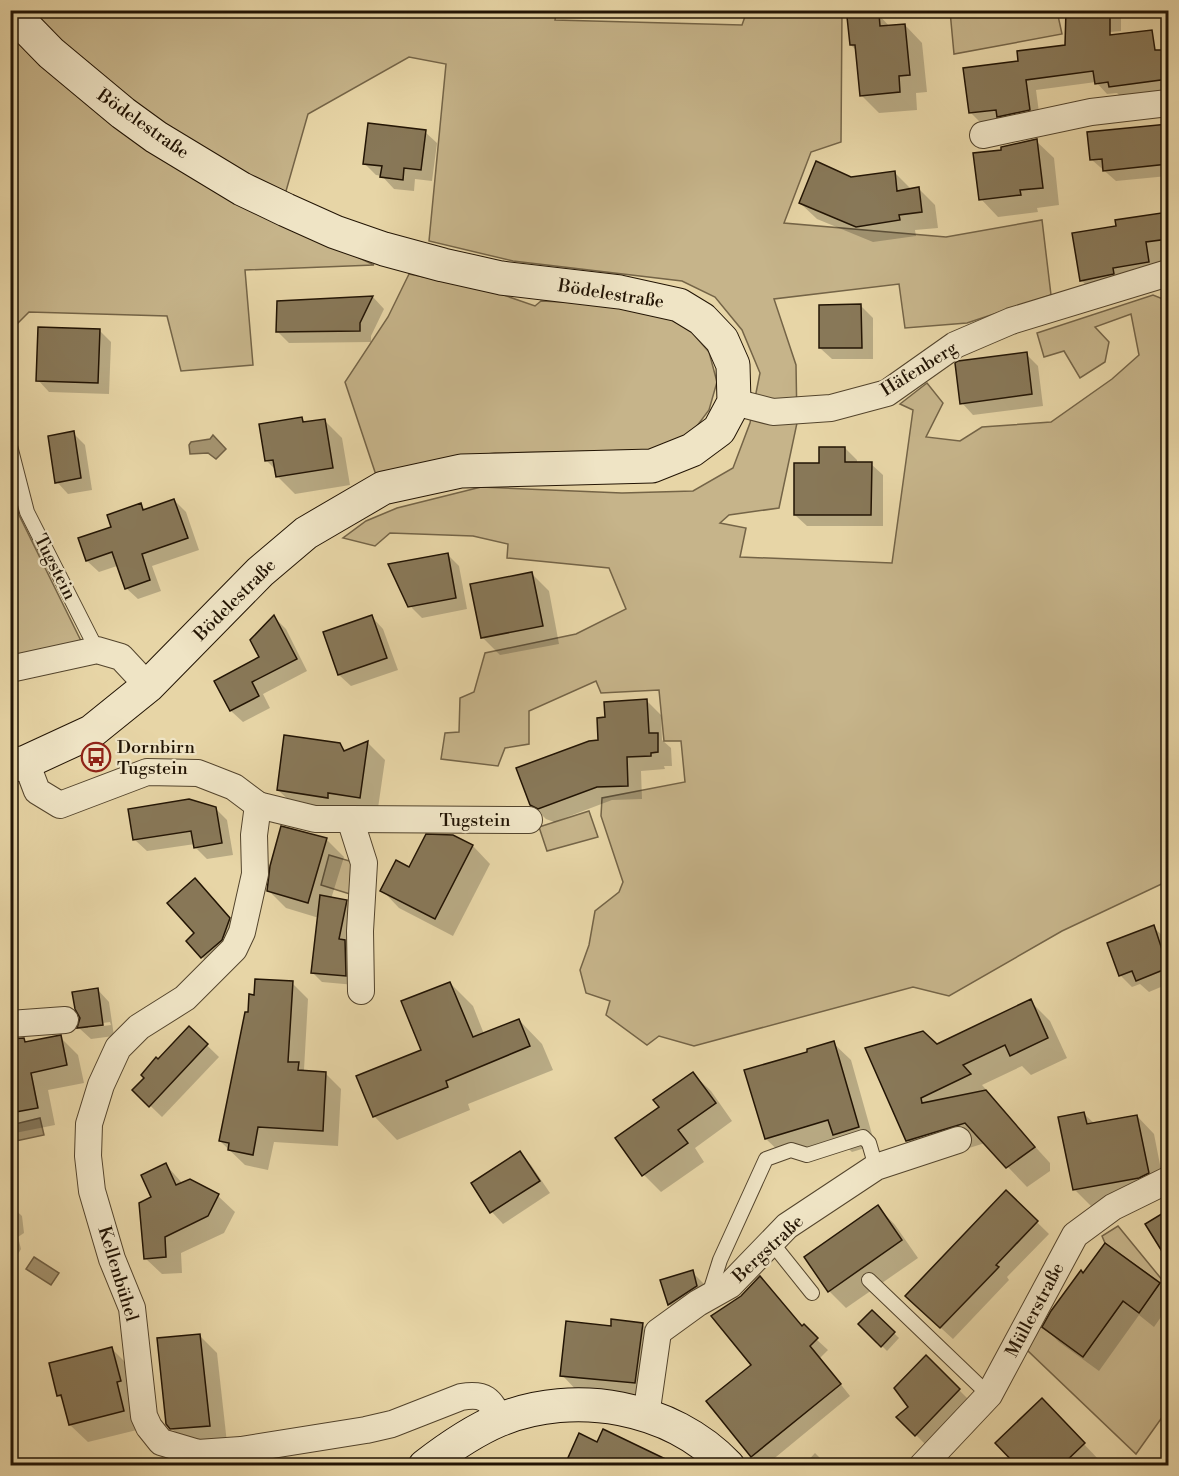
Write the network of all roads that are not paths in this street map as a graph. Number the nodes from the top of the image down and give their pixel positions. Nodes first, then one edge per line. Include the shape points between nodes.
1 (10, 11) edge
2 (1168, 103) edge
3 (984, 135) dead end
4 (1168, 273) edge
5 (734, 402) junction
6 (10, 447) edge
7 (97, 650) junction
8 (10, 669) edge
9 (148, 686) junction
10 (18, 764) edge
11 (258, 805) junction
12 (350, 819) junction
13 (529, 820) dead end
14 (361, 991) dead end
15 (64, 1020) dead end
16 (10, 1024) edge
17 (958, 1140) dead end
18 (876, 1167) junction
19 (1168, 1180) edge
20 (772, 1243) junction
21 (869, 1280) dead end
22 (812, 1293) dead end
23 (709, 1297) junction
24 (989, 1395) junction
25 (646, 1416) junction
26 (500, 1420) junction
27 (425, 1466) edge
28 (728, 1466) edge
29 (922, 1466) edge

1 - 5 main road, Bödelestraße via 84,82 156,137 242,189 335,232 384,249 501,278 620,292 679,305 702,319 722,340 733,365
2 - 3 street via 1091,112
4 - 5 street, Häfenberg via 1011,321 955,345 887,393 831,408 773,412
5 - 9 main road, Bödelestraße via 719,430 692,450 652,466 461,471 384,488 306,533 260,572
6 - 7 lane, Tugstein via 27,512
7 - 8 street
7 - 9 street via 121,657
9 - 10 main road, Bödelestraße via 91,732
10 - 11 street, Tugstein via 37,791 60,805 147,772 198,773 234,787
11 - 12 street, Tugstein via 315,819
11 - 26 street, Kellenbühel via 255,874 248,914 234,949 185,998 139,1028 118,1048 88,1124 92,1191 112,1259 132,1308 144,1416 161,1442 198,1453 366,1431 472,1395 484,1396 493,1404
12 - 13 street, Tugstein
12 - 14 street via 364,863
15 - 16 street
17 - 18 street, Bergstraße
18 - 20 street, Bergstraße via 788,1226
18 - 23 lane via 869,1143 863,1137 807,1155 791,1150 766,1159 720,1260
19 - 24 street, Müllerstraße via 1113,1207 1075,1235
20 - 22 lane
20 - 23 street, Bergstraße via 730,1285
21 - 24 lane
23 - 25 street, Bergstraße via 658,1332
24 - 29 street, Müllerstraße
25 - 26 main road via 611,1407 572,1405 541,1408
25 - 28 main road via 690,1436
26 - 27 main road

